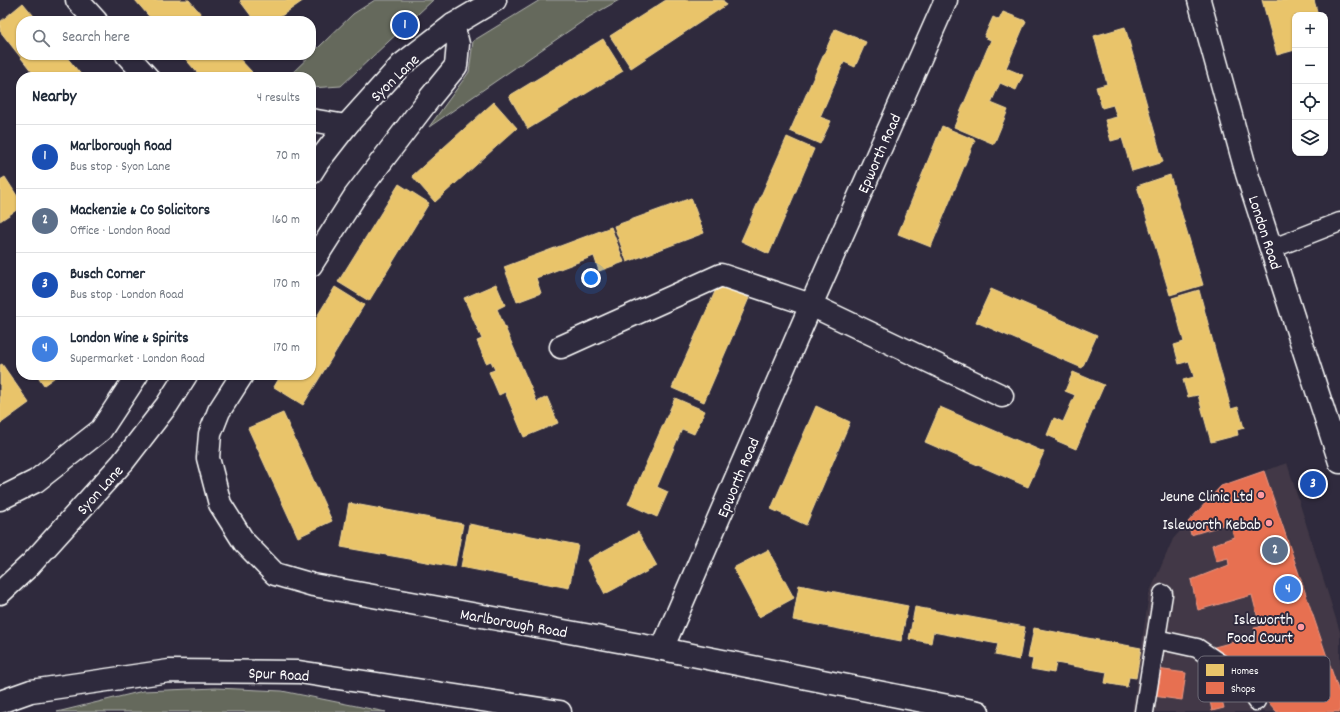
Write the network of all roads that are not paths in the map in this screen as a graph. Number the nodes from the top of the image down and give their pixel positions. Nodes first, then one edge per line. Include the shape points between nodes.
1 (77, 0) edge
2 (495, 0) edge
3 (946, 0) edge
4 (1199, 0) edge
5 (91, 16) edge
6 (453, 25) junction
7 (132, 60) edge
8 (142, 72) edge
9 (316, 121) edge
10 (346, 126) junction
11 (316, 165) edge
12 (1340, 222) edge
13 (1271, 249) junction
14 (316, 257) edge
15 (811, 305) junction
16 (561, 347) dead end
17 (134, 380) edge
18 (183, 380) edge
19 (239, 380) edge
20 (1002, 396) dead end
21 (1340, 462) edge
22 (0, 499) edge
23 (0, 593) edge
24 (1162, 594) dead end
25 (1156, 639) junction
26 (662, 649) junction
27 (1210, 656) edge
28 (0, 702) edge
29 (560, 712) edge
30 (978, 712) edge
31 (1144, 712) edge

1 - 5 street
2 - 6 street, Syon Lane
3 - 15 street, Epworth Road
4 - 13 street, London Road via 1247,174
6 - 10 street, Syon Lane via 401,65
6 - 14 street via 458,44 456,66 355,196
7 - 8 street
9 - 10 street
10 - 11 street, Syon Lane
12 - 13 lane
13 - 21 street, London Road
15 - 16 street via 721,275
15 - 20 street
15 - 26 street, Epworth Road
17 - 22 street via 101,430 36,480
18 - 23 street, Syon Lane via 123,462 31,564
19 - 26 street, Marlborough Road via 219,411 210,434 208,458 220,504 244,542 275,574 313,585
24 - 25 lane
25 - 27 lane via 1198,648
25 - 31 lane
26 - 30 street, Marlborough Road
28 - 29 street, Spur Road via 31,691 169,670 299,672

